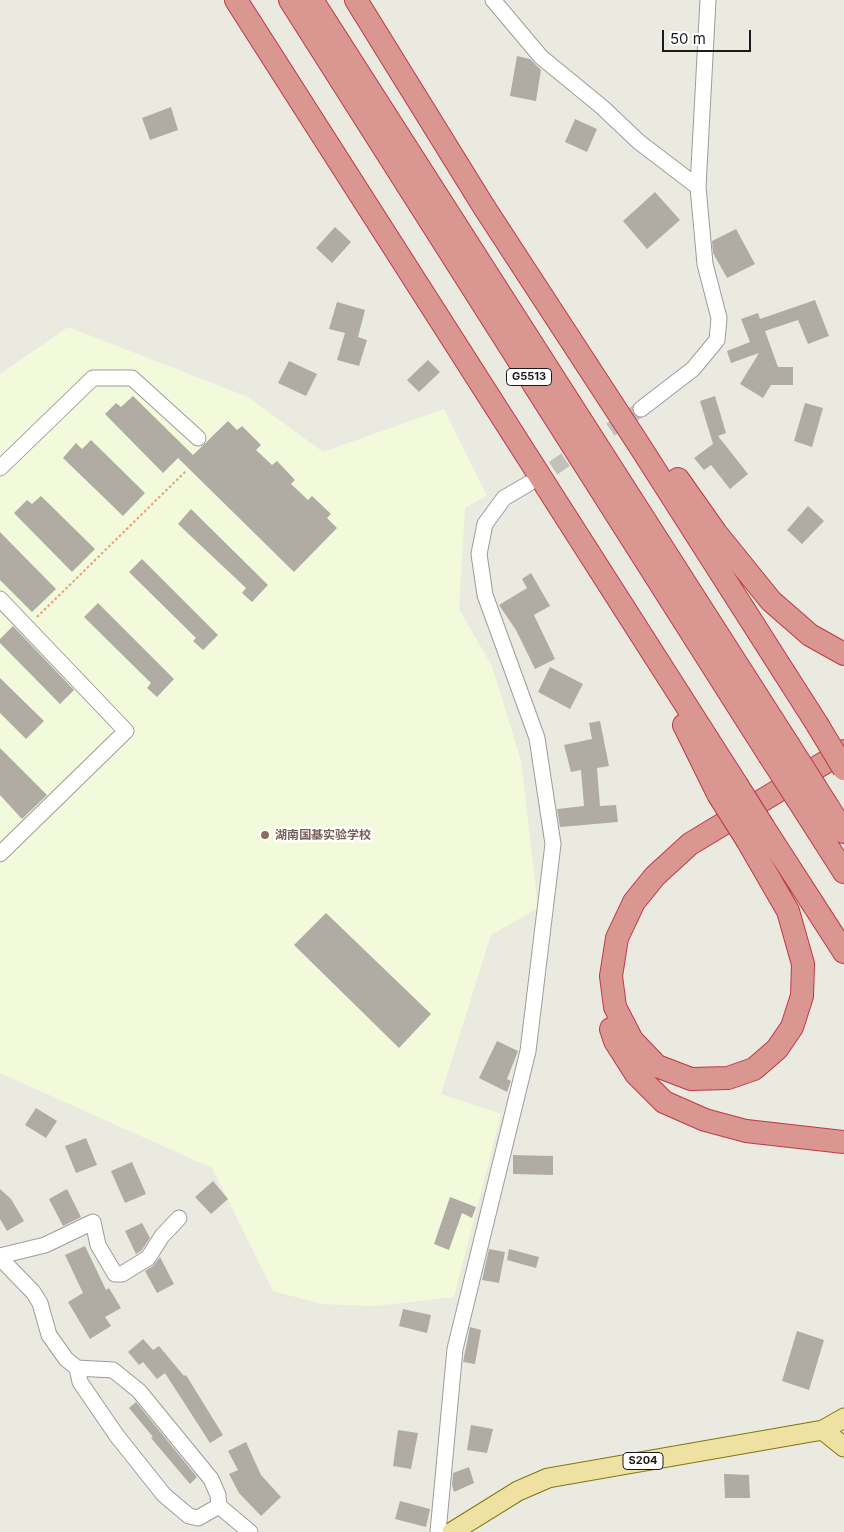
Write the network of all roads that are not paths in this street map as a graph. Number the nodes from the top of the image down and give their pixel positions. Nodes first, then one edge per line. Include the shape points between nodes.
1 (231, 0) edge
2 (236, 0) edge
3 (290, 0) edge
4 (312, 0) edge
5 (356, 0) edge
6 (493, 0) edge
7 (708, 0) edge
8 (277, 66) junction
9 (698, 187) junction
10 (484, 206) junction
11 (641, 409) tunnel mouth
12 (198, 438) dead end
13 (0, 468) edge
14 (528, 484) tunnel mouth
15 (0, 599) edge
16 (844, 654) edge
17 (844, 735) edge
18 (844, 751) edge
19 (844, 769) edge
20 (807, 794) junction
21 (844, 832) edge
22 (755, 834) junction
23 (0, 854) edge
24 (844, 872) edge
25 (844, 952) edge
26 (844, 1142) edge
27 (179, 1218) dead end
28 (0, 1257) edge
29 (77, 1368) junction
30 (844, 1418) edge
31 (823, 1430) junction
32 (844, 1447) edge
33 (219, 1506) junction
34 (250, 1532) edge
35 (438, 1532) edge
36 (452, 1532) edge

1 - 8 highway
2 - 8 highway
3 - 20 highway, G5513, bridge via 769,755
4 - 20 highway, G5513, bridge via 788,744
5 - 10 highway
6 - 9 street via 541,57 639,142
7 - 9 street
8 - 22 highway, bridge via 623,606
9 - 11 street via 705,264 719,318 717,340 693,369
10 - 16 highway via 716,533 770,601 810,635
10 - 19 highway, bridge
12 - 13 street via 132,378 93,378
14 - 35 street via 504,498 485,524 479,554 485,596 537,738 553,844 528,1051 455,1349
15 - 23 street via 126,731
17 - 26 highway via 679,837 646,866 622,897 607,937 601,972 604,1004 615,1041 636,1074 664,1102 705,1120 746,1131
18 - 22 highway via 690,844 655,876 634,902 617,938 611,976 615,1007 632,1040 657,1066 691,1079 728,1078 754,1069 777,1050 792,1027 802,996 802,964 788,911
20 - 21 highway, G5513
20 - 24 highway, G5513
22 - 25 highway
27 - 28 street via 148,1258 122,1274 115,1274 98,1245 93,1222 45,1245
28 - 29 street via 33,1292 40,1303 49,1335 66,1359
29 - 33 street via 113,1370 139,1391 211,1479
29 - 33 street via 80,1382 116,1436 164,1495 189,1516 198,1518
30 - 31 main road, S204
31 - 32 main road
31 - 36 main road, S204 via 548,1478 518,1491
33 - 34 street

